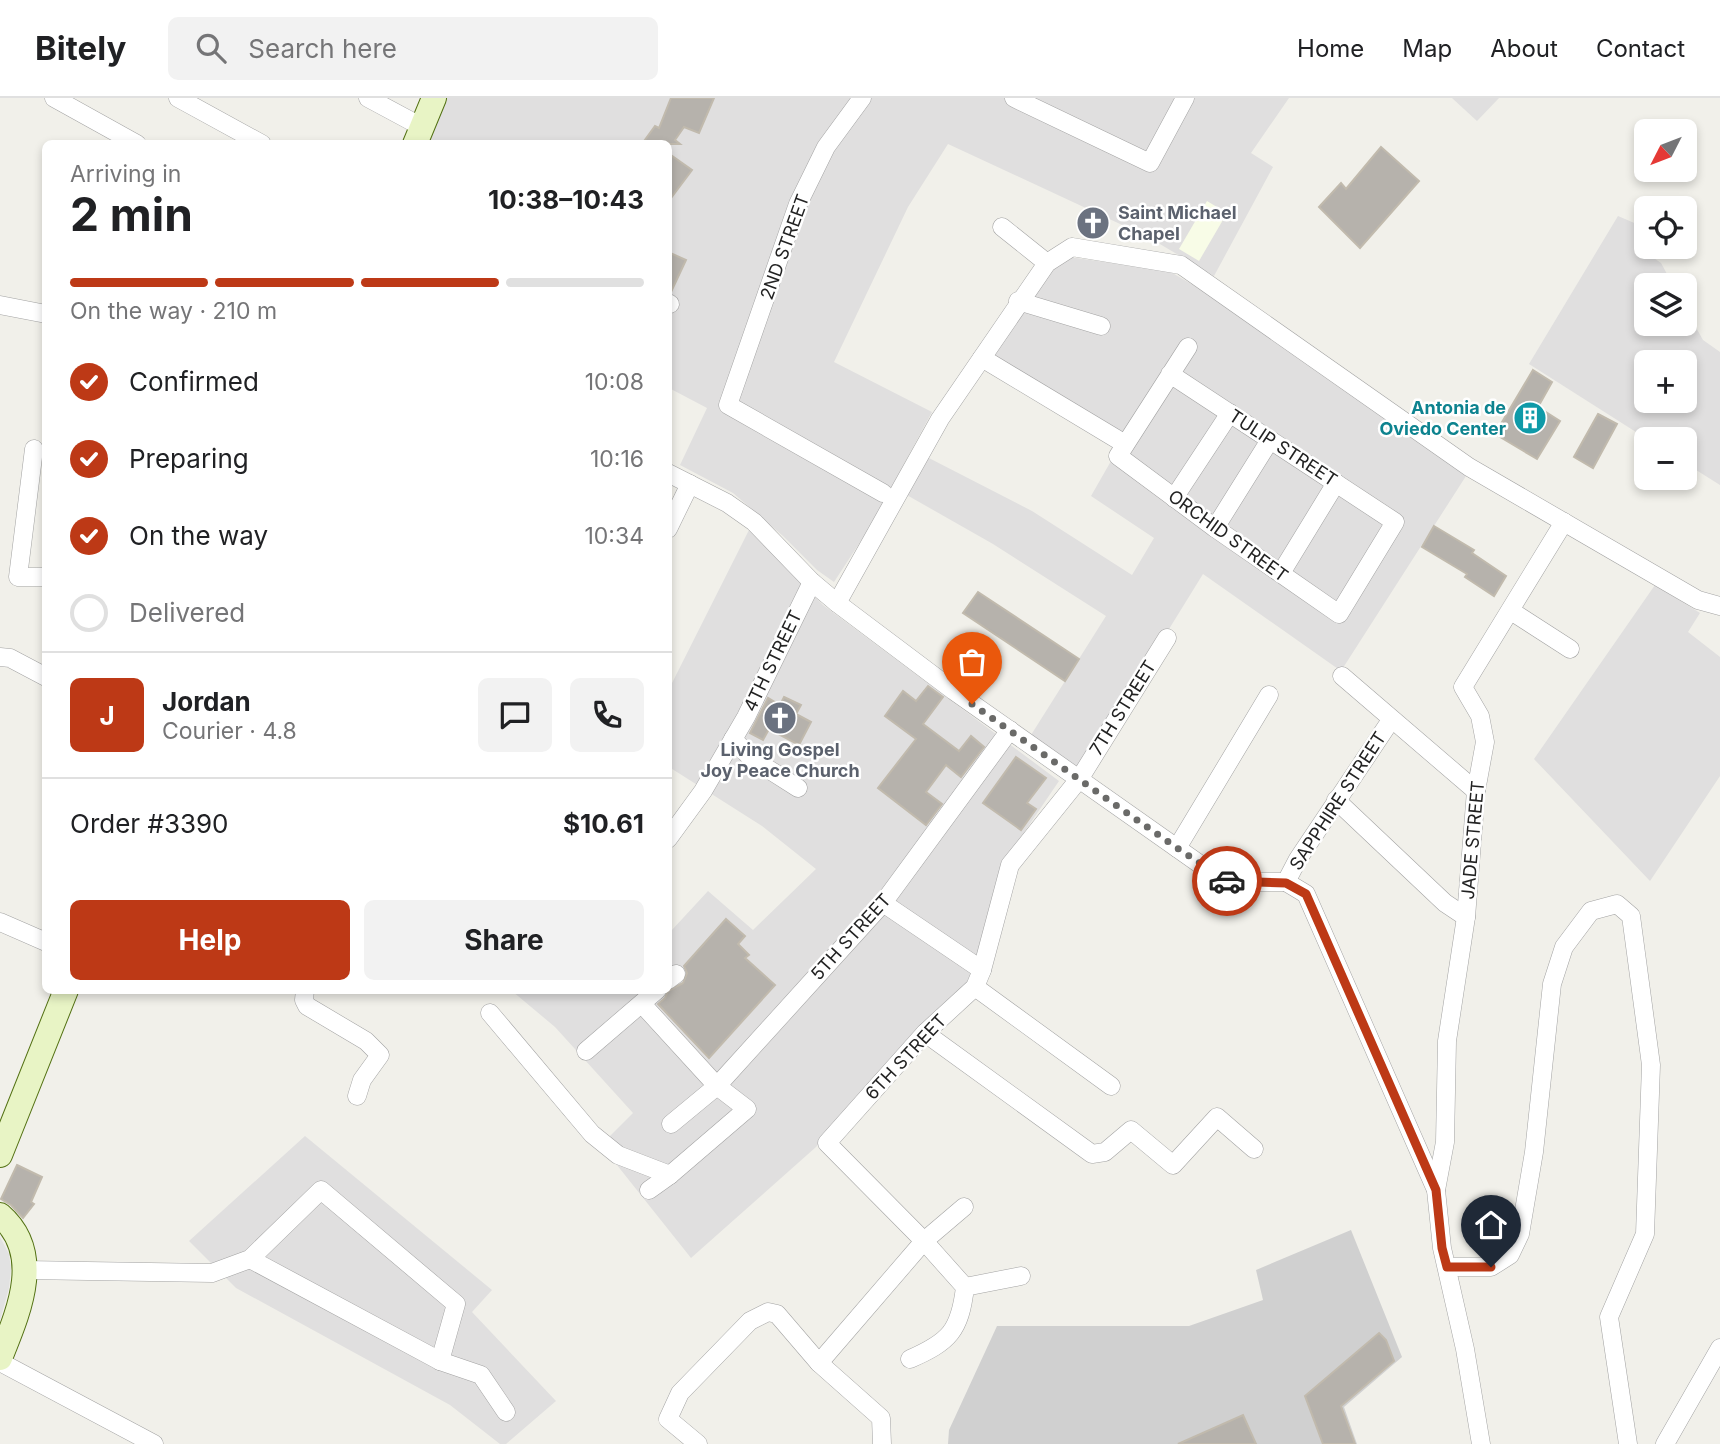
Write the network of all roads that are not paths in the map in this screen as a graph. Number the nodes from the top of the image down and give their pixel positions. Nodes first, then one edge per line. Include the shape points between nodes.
1 (54, 98) edge
2 (178, 98) edge
3 (368, 98) edge
4 (434, 98) edge
5 (862, 98) edge
6 (1014, 98) edge
7 (1185, 98) edge
8 (418, 135) edge
9 (131, 140) edge
10 (255, 140) edge
11 (1002, 227) dead end
12 (1047, 263) junction
13 (1018, 301) junction
14 (0, 305) edge
15 (42, 313) edge
16 (1101, 326) dead end
17 (1188, 347) dead end
18 (982, 358) junction
19 (1170, 374) junction
20 (1230, 413) junction
21 (1270, 440) junction
22 (34, 449) dead end
23 (1122, 450) junction
24 (672, 476) edge
25 (1336, 483) junction
26 (690, 484) junction
27 (883, 493) dead end
28 (1174, 498) junction
29 (672, 521) edge
30 (1564, 522) junction
31 (1215, 528) junction
32 (1281, 573) junction
33 (42, 578) edge
34 (812, 582) junction
35 (837, 603) junction
36 (1720, 607) edge
37 (1511, 611) junction
38 (1339, 614) joint
39 (1167, 638) dead end
40 (1570, 649) dead end
41 (0, 657) edge
42 (42, 675) edge
43 (1342, 676) dead end
44 (1269, 695) dead end
45 (1391, 720) junction
46 (1010, 730) junction
47 (733, 740) junction
48 (1080, 778) junction
49 (798, 788) dead end
50 (1476, 791) junction
51 (1336, 800) junction
52 (672, 834) edge
53 (1177, 848) junction
54 (1286, 883) junction
55 (883, 902) junction
56 (1466, 917) junction
57 (0, 922) edge
58 (42, 940) edge
59 (982, 970) junction
60 (975, 987) junction
61 (64, 994) edge
62 (305, 994) edge
63 (653, 994) edge
64 (642, 1004) junction
65 (490, 1013) dead end
66 (925, 1033) junction
67 (586, 1051) dead end
68 (717, 1086) junction
69 (1111, 1086) dead end
70 (357, 1096) dead end
71 (671, 1124) dead end
72 (1254, 1149) dead end
73 (0, 1155) edge
74 (670, 1175) junction
75 (649, 1190) dead end
76 (1436, 1190) junction
77 (964, 1207) dead end
78 (0, 1215) edge
79 (924, 1241) junction
80 (250, 1259) junction
81 (1447, 1267) junction
82 (25, 1270) junction
83 (1021, 1276) dead end
84 (965, 1287) junction
85 (1720, 1348) edge
86 (910, 1359) dead end
87 (0, 1360) edge
88 (440, 1361) junction
89 (820, 1363) junction
90 (506, 1412) dead end
91 (154, 1444) edge
92 (698, 1444) edge
93 (882, 1444) edge
94 (1481, 1444) edge
95 (1628, 1444) edge
96 (1665, 1444) edge

1 - 9 street
2 - 10 street
3 - 8 street
4 - 8 main road
5 - 27 street, 2ND STREET via 826,147 798,204 728,405
6 - 7 street via 1150,163
11 - 12 street
12 - 13 street
12 - 30 street via 1072,247 1181,265 1469,467
13 - 16 street
13 - 18 street
14 - 15 street
17 - 19 street
18 - 23 street, ORCHID STREET
18 - 35 street via 940,419
19 - 20 street, TULIP STREET
19 - 23 street
20 - 21 street, TULIP STREET
20 - 28 street
21 - 25 street, TULIP STREET
21 - 31 street
22 - 33 street via 18,577
23 - 28 street, ORCHID STREET
24 - 26 street
25 - 32 street
25 - 38 street, TULIP STREET via 1395,522
26 - 29 street
26 - 34 street via 754,522
28 - 31 street, ORCHID STREET
30 - 36 street via 1698,600
30 - 37 street, JADE STREET
31 - 32 street, ORCHID STREET
32 - 38 street, ORCHID STREET
34 - 35 street
34 - 47 street, 4TH STREET
35 - 46 street
37 - 40 street
37 - 50 street, JADE STREET via 1463,687 1480,716 1485,743
39 - 48 street, 7TH STREET
41 - 42 street
43 - 45 street
44 - 53 street
45 - 50 street
45 - 51 street, SAPPHIRE STREET
46 - 48 street
46 - 55 street, 5TH STREET
47 - 49 street via 751,758
47 - 52 street, 4TH STREET
48 - 53 street
48 - 59 street, 6TH STREET via 1010,865
50 - 56 street, JADE STREET
51 - 54 street, SAPPHIRE STREET
51 - 56 street via 1445,903
53 - 54 street via 1228,882
54 - 76 street via 1306,894
55 - 59 street
55 - 68 street, 5TH STREET
56 - 76 street, JADE STREET via 1447,1041 1446,1142
57 - 58 street
59 - 60 street, 6TH STREET
60 - 66 street, 6TH STREET
60 - 69 street
61 - 73 main road
62 - 70 street via 307,1006 366,1041 380,1055
63 - 64 street
64 - 67 street
64 - 68 street
65 - 74 street via 592,1134 618,1155
66 - 72 street via 1092,1154 1105,1152 1131,1130 1173,1165 1217,1117
66 - 79 street, 6TH STREET via 827,1143
68 - 71 street, 5TH STREET
68 - 74 street via 747,1109
74 - 75 street
76 - 81 street
77 - 79 street
78 - 82 main road via 21,1242
79 - 84 street, 6TH STREET
79 - 89 street
80 - 82 street via 212,1273
80 - 88 street
80 - 88 street via 321,1190 456,1304
81 - 94 street
81 - 95 street via 1491,1267 1510,1255 1520,1234 1552,984 1564,947 1591,911 1618,904 1631,916 1651,1065 1646,1234 1609,1317
82 - 87 main road via 20,1306
83 - 84 street
84 - 86 street via 963,1308 947,1338
85 - 96 street
87 - 91 street
88 - 90 street via 481,1375
89 - 92 street via 777,1314 768,1312 750,1321 681,1393 668,1419
89 - 93 street via 881,1418

